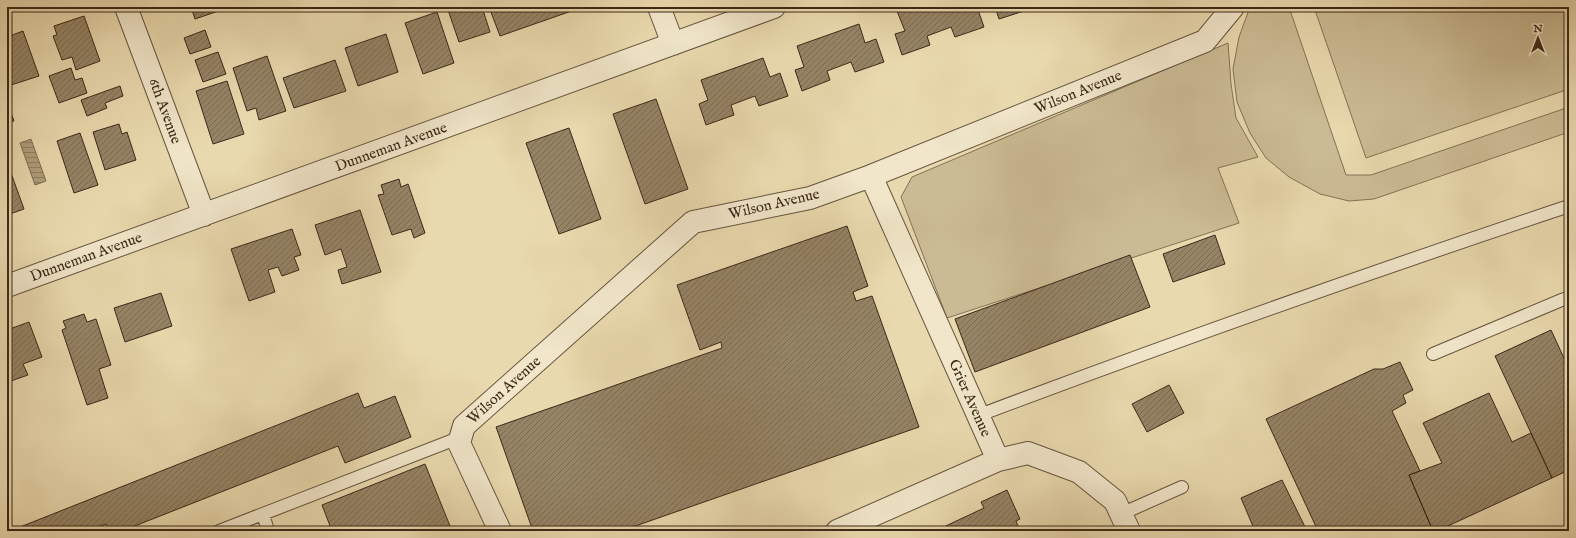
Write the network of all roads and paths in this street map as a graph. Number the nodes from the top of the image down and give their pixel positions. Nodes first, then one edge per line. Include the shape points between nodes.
1 (126, 7) edge
2 (658, 7) edge
3 (774, 7) edge
4 (1233, 7) edge
5 (672, 44) junction
6 (870, 176) junction
7 (1569, 206) edge
8 (204, 215) junction
9 (7, 286) edge
10 (1567, 298) edge
11 (1433, 354) dead end
12 (978, 416) junction
13 (460, 437) junction
14 (998, 460) junction
15 (1182, 487) dead end
16 (263, 514) junction
17 (1125, 522) edge
18 (219, 531) edge
19 (268, 531) edge
20 (500, 531) edge
21 (837, 531) edge

1 - 8 street, 6th Avenue
2 - 5 street
3 - 5 street, Dunneman Avenue
4 - 6 street, Wilson Avenue via 1205,41
5 - 8 street, Dunneman Avenue
6 - 12 street, Grier Avenue
6 - 13 street, Wilson Avenue via 810,198 693,222 464,426
7 - 12 lane via 1439,249
8 - 9 street, Dunneman Avenue
10 - 11 lane
12 - 14 street, Grier Avenue
13 - 16 lane
13 - 20 street, Wilson Avenue via 459,443
14 - 17 street via 1028,453 1079,472 1115,501
14 - 21 street
15 - 17 lane
16 - 18 lane
16 - 19 lane

